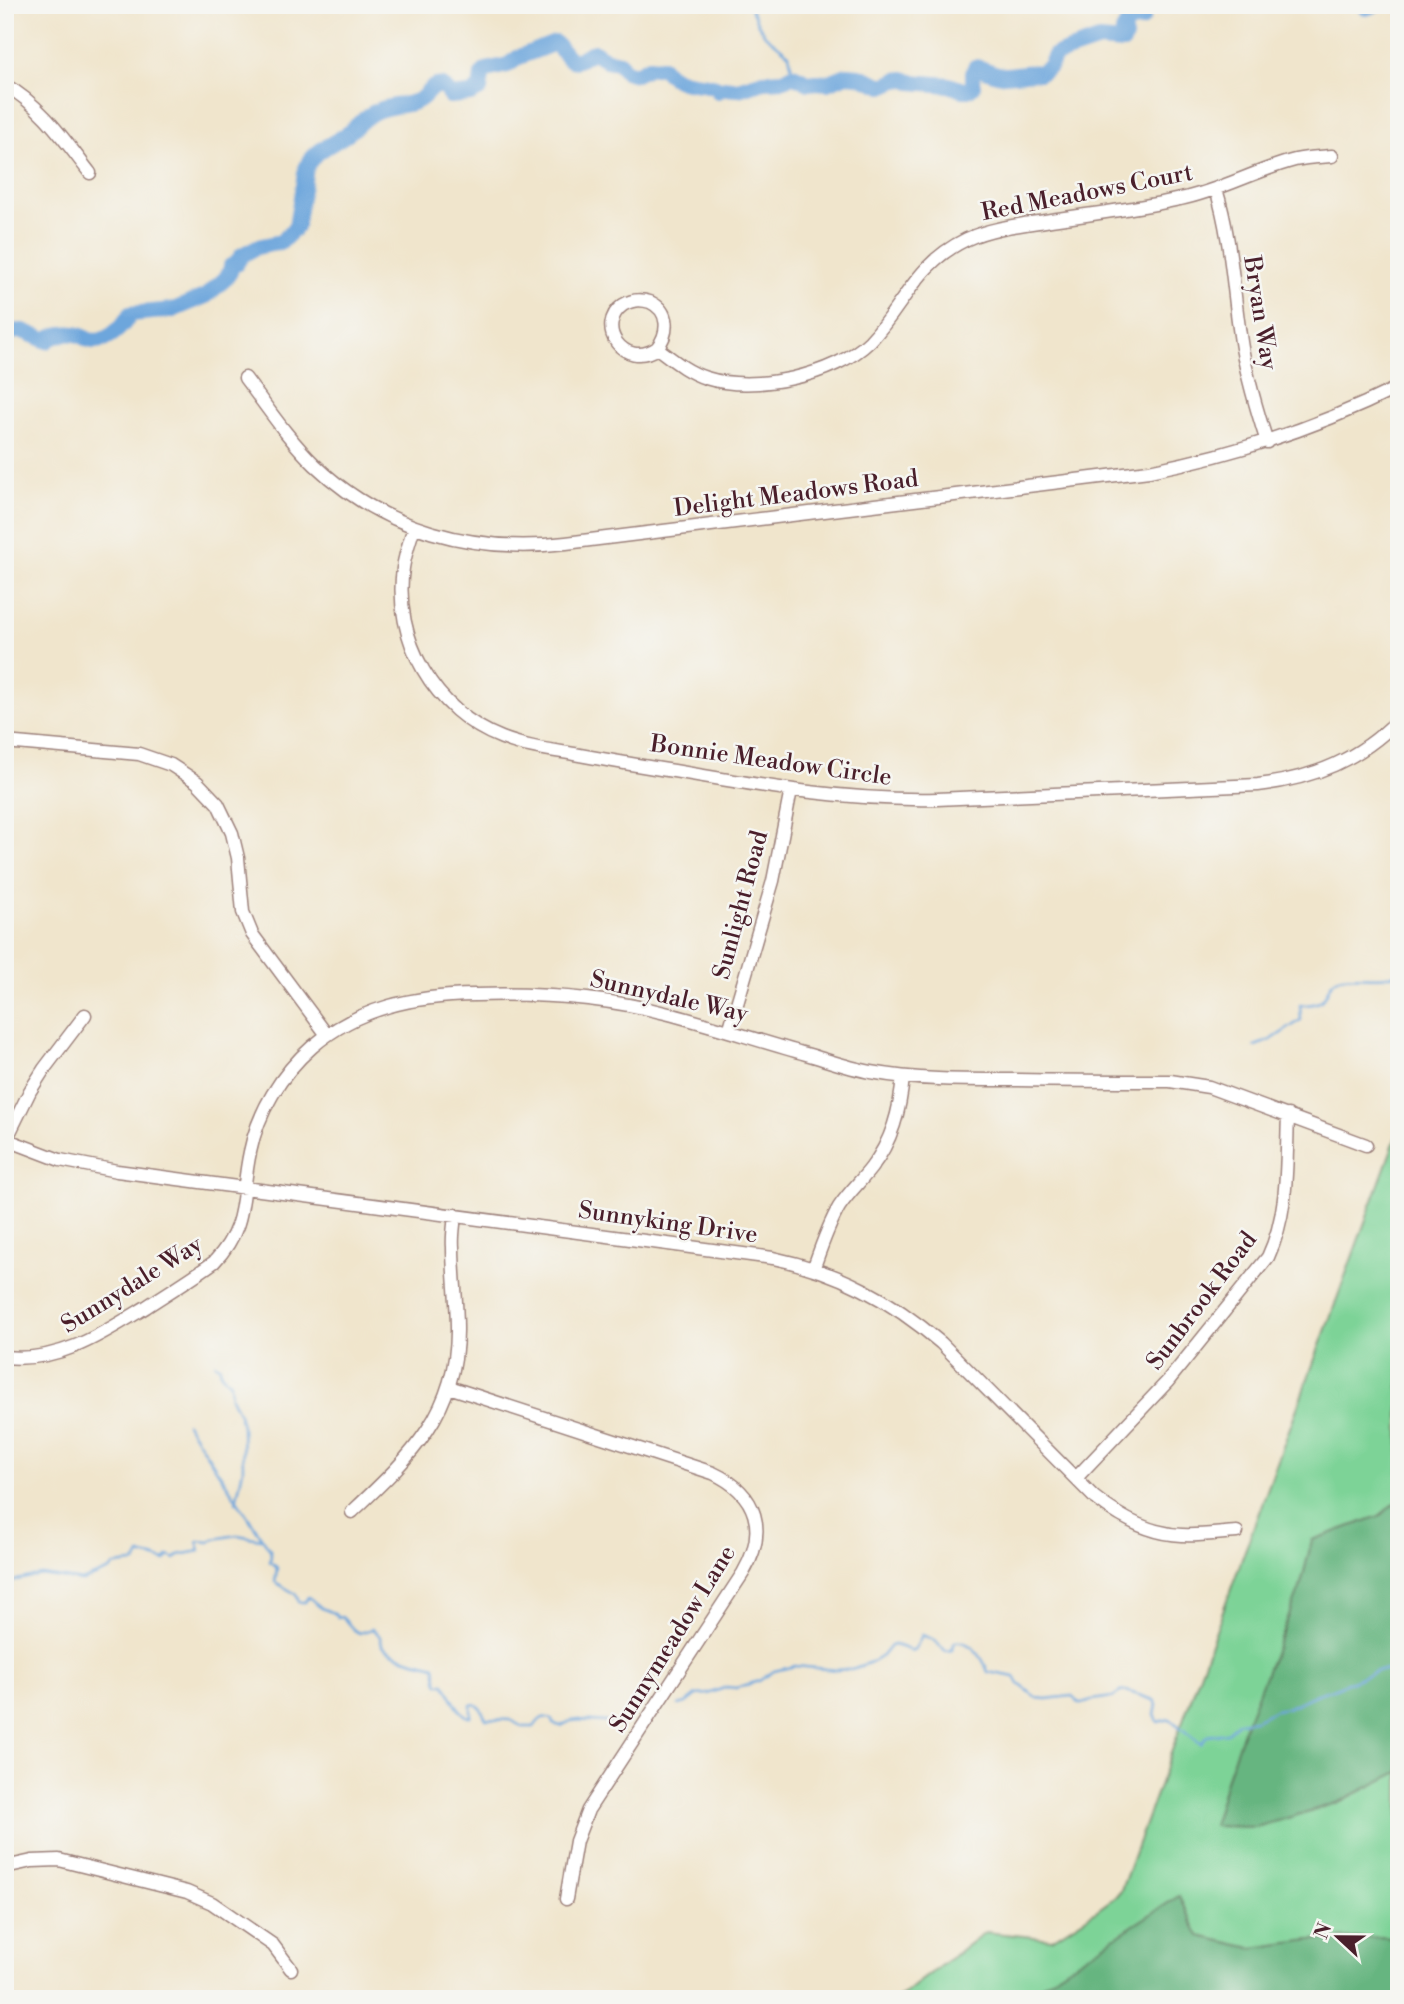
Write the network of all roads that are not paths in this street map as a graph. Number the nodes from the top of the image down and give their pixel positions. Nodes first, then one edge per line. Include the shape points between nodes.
1 (5, 85) edge
2 (1332, 156) dead end
3 (90, 173) dead end
4 (1216, 189) junction
5 (657, 348) junction
6 (245, 378) dead end
7 (1399, 387) edge
8 (1267, 442) junction
9 (414, 527) junction
10 (1399, 719) edge
11 (5, 743) edge
12 (790, 790) junction
13 (85, 1015) dead end
14 (729, 1031) junction
15 (327, 1035) junction
16 (903, 1077) junction
17 (1288, 1115) junction
18 (5, 1140) edge
19 (1366, 1144) dead end
20 (246, 1187) junction
21 (455, 1215) junction
22 (814, 1267) junction
23 (5, 1357) edge
24 (449, 1387) junction
25 (1076, 1478) junction
26 (352, 1512) dead end
27 (1237, 1532) dead end
28 (5, 1867) edge
29 (566, 1899) dead end
30 (291, 1969) dead end

1 - 3 street via 42,113
2 - 4 street, Red Meadows Court via 1294,160
4 - 5 street, Red Meadows Court via 1155,205 1005,227 968,239 924,269 860,350 811,374 750,384 718,382 693,373
4 - 8 street, Bryan Way via 1248,379
5 - 5 street via 641,355 619,346 612,324 620,308 645,300 662,312 666,330
6 - 9 street, Delight Meadows Road via 303,453 330,479 385,515
7 - 8 street, Delight Meadows Road
8 - 9 street, Delight Meadows Road via 1193,462 1096,478 546,546 460,541
9 - 12 street, Bonnie Meadow Circle via 403,567 407,632 430,682 467,719 502,738 532,747
10 - 12 street, Bonnie Meadow Circle via 1339,763 1292,780 1258,785 900,800
11 - 15 street via 139,754 171,765 197,782 218,804 232,833 243,912 252,934
12 - 14 street, Sunlight Road via 773,881
13 - 18 street via 44,1069
14 - 15 street, Sunnydale Way via 598,1000 504,994 394,1004 358,1016
14 - 16 street, Sunnydale Way
15 - 20 street, Sunnydale Way via 296,1063 271,1096 255,1134
16 - 17 street, Sunnydale Way via 1170,1081 1209,1087
16 - 22 street via 891,1135 841,1204
17 - 19 street, Sunnydale Way
17 - 25 street, Sunbrook Road via 1284,1208 1268,1257 1168,1381
18 - 20 street, Sunnyking Drive via 79,1164
20 - 21 street, Sunnyking Drive
20 - 23 street, Sunnydale Way via 232,1239 200,1273 83,1344 48,1356
21 - 22 street, Sunnyking Drive
21 - 24 street via 457,1331
22 - 25 street, Sunnyking Drive via 841,1277 918,1323
24 - 26 street via 431,1426 409,1456
24 - 29 street, Sunnymeadow Lane via 713,1473 743,1492 755,1522 756,1542 747,1566 588,1810 576,1841
25 - 27 street, Sunnyking Drive via 1106,1507 1140,1526 1186,1536
28 - 30 street via 59,1860 187,1892 212,1903 273,1945

